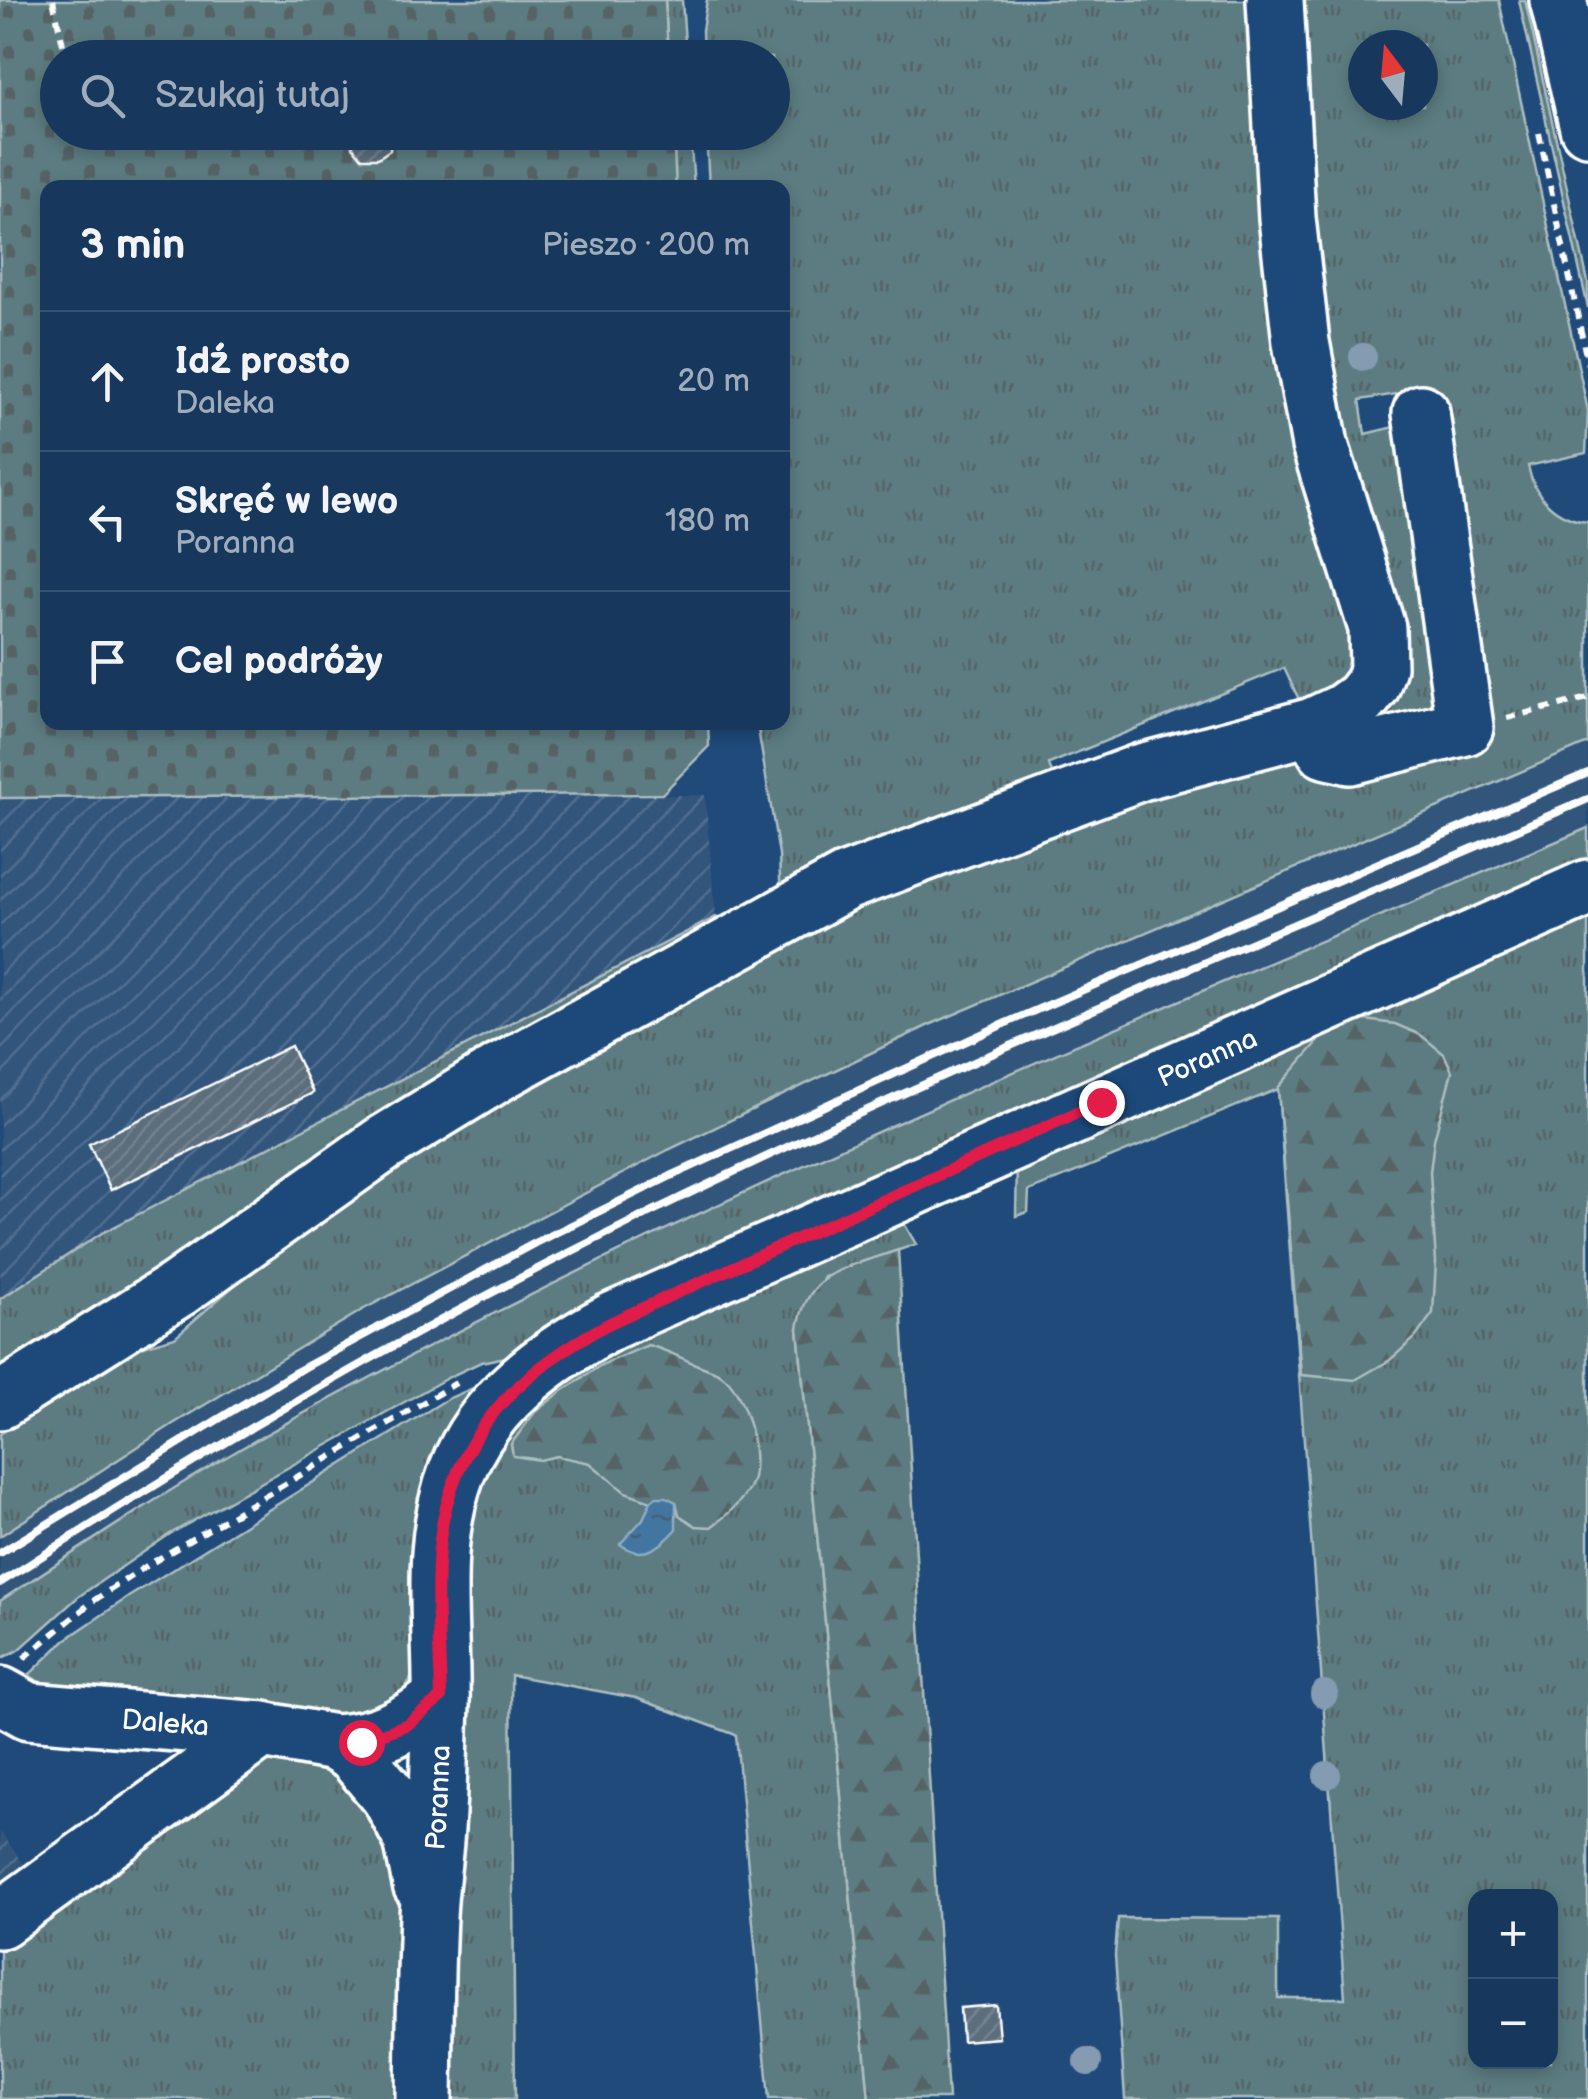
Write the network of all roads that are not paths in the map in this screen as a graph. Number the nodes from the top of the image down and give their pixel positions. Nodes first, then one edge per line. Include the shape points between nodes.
1 (1274, 0) edge
2 (1558, 0) edge
3 (1562, 125) edge
4 (1421, 413) dead end
5 (1313, 726) junction
6 (1588, 888) edge
7 (0, 1400) edge
8 (7, 1681) edge
9 (441, 1698) junction
10 (262, 1730) junction
11 (335, 1743) junction
12 (428, 1914) junction
13 (0, 1920) edge
14 (424, 2099) edge

1 - 5 street via 1301,342 1320,445 1380,649 1372,686 1361,699
2 - 3 street
4 - 5 street via 1465,727 1350,756 1324,750
5 - 7 street via 1140,772 846,882 502,1071
6 - 9 street, Poranna via 630,1313 541,1364 485,1424 458,1469 443,1521 438,1574
8 - 10 street, Daleka via 29,1711
9 - 11 street, Daleka via 384,1735
9 - 12 street, Poranna
10 - 11 street, Daleka
10 - 13 street
11 - 12 street via 355,1755 390,1798 412,1839
12 - 14 street

